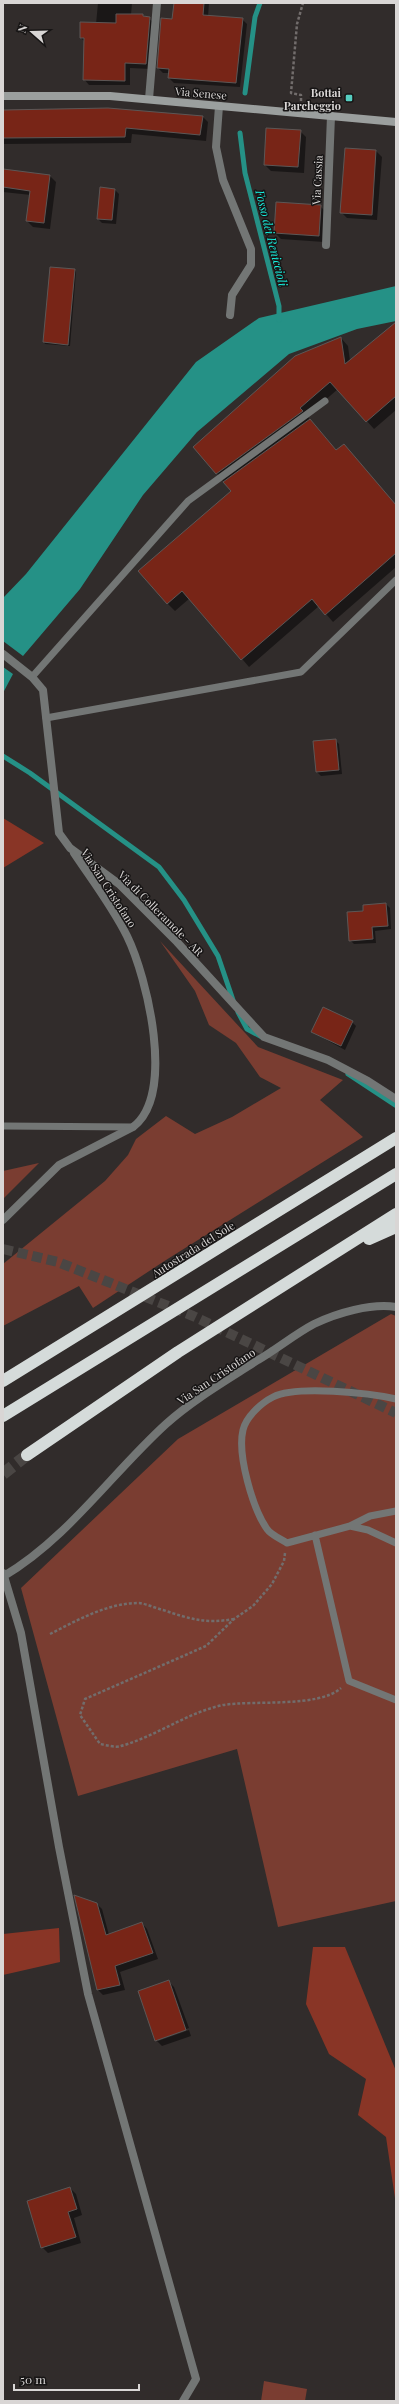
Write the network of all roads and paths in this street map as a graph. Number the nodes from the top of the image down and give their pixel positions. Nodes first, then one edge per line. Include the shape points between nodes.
1 (157, 3) edge
2 (303, 3) edge
3 (3, 96) edge
4 (149, 100) junction
5 (219, 106) junction
6 (300, 114) junction
7 (331, 116) junction
8 (396, 122) edge
9 (326, 245) dead end
10 (230, 315) dead end
11 (325, 401) dead end
12 (396, 580) edge
13 (3, 654) edge
14 (32, 677) junction
15 (46, 718) junction
16 (70, 848) junction
17 (396, 1099) edge
18 (3, 1126) edge
19 (133, 1127) junction
20 (396, 1138) edge
21 (396, 1174) edge
22 (396, 1214) edge
23 (3, 1220) edge
24 (396, 1227) edge
25 (326, 1258) junction
26 (396, 1307) edge
27 (3, 1381) edge
28 (396, 1399) edge
29 (3, 1416) edge
30 (27, 1456) tunnel mouth
31 (396, 1511) edge
32 (350, 1526) junction
33 (315, 1535) junction
34 (287, 1543) junction
35 (396, 1543) edge
36 (4, 1575) edge
37 (234, 1619) junction
38 (50, 1634) dead end
39 (349, 1681) junction
40 (396, 1700) edge
41 (183, 2401) edge

1 - 4 street
2 - 6 path via 297,24 291,93 301,95
3 - 4 main road, Via Senese via 110,96
4 - 5 main road, Via Senese
5 - 6 main road, Via Senese
5 - 10 street via 216,147 222,180 251,249 251,265 232,295
6 - 7 main road, Via Senese
7 - 8 main road, Via Senese
7 - 9 street, Via Cassia
11 - 14 lane via 188,501
12 - 15 lane via 301,672
13 - 14 street, Via di Colleramole - AR
14 - 15 street, Via di Colleramole - AR via 43,690
15 - 16 street, Via di Colleramole - AR via 59,833
16 - 17 street, Via di Colleramole - AR via 119,884 177,942 264,1037 328,1060
16 - 19 street, Via San Cristofano via 103,895 127,936 147,996 155,1039 154,1079 149,1107 143,1120
18 - 19 lane
19 - 23 street, Via San Cristofano via 59,1165
20 - 27 highway, Autostrada del Sole
21 - 29 highway
22 - 25 highway
24 - 25 highway
25 - 30 highway via 178,1352
26 - 36 street, Via San Cristofano via 354,1310 314,1324 188,1405 166,1424 84,1510 18,1568
28 - 34 lane via 374,1394 310,1391 273,1397 251,1414 243,1431 244,1470 252,1498 268,1531
31 - 32 lane via 370,1516
32 - 33 lane
32 - 35 lane via 368,1530
33 - 34 lane
33 - 39 lane
34 - 37 path via 284,1561 272,1584 253,1606
36 - 41 street via 21,1633 88,1994 196,2379
37 - 38 path via 198,1622 140,1603 119,1605 87,1615
37 - 39 path via 206,1646 85,1699 80,1715 100,1744 120,1747 202,1710 232,1704 280,1702 334,1695
39 - 40 lane

